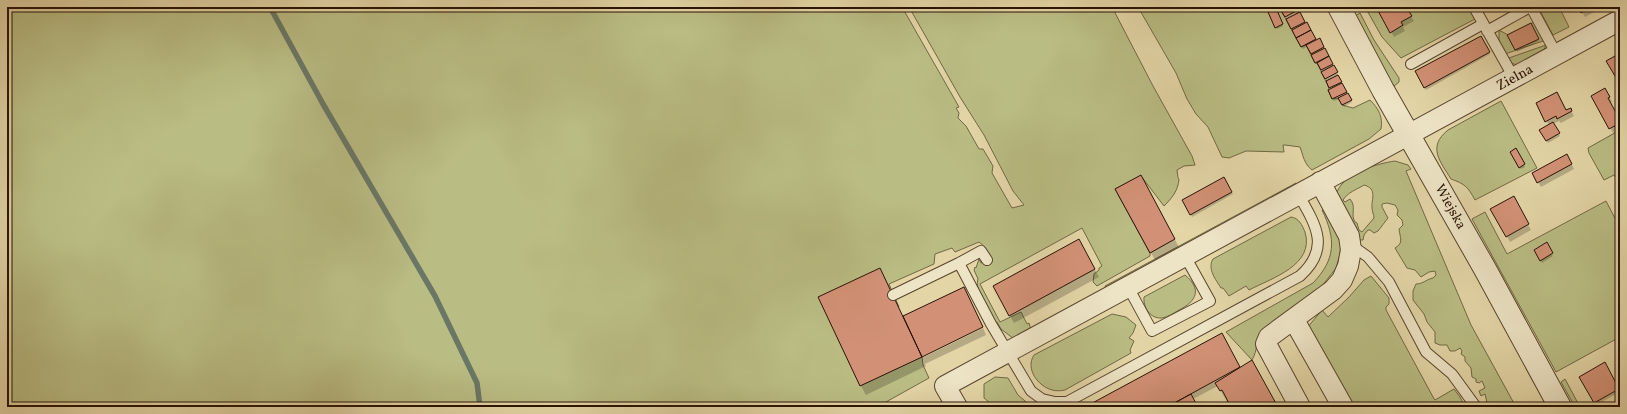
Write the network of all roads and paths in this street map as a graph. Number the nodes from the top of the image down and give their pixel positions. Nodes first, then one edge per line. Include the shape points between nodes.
1 (1339, 7) edge
2 (1474, 7) edge
3 (1531, 7) edge
4 (1620, 20) edge
5 (1485, 27) junction
6 (1557, 55) junction
7 (1410, 64) dead end
8 (1514, 78) junction
9 (1409, 135) junction
10 (1320, 182) junction
11 (1298, 194) junction
12 (1350, 244) junction
13 (1185, 256) junction
14 (987, 260) dead end
15 (959, 263) junction
16 (1128, 287) junction
17 (893, 295) dead end
18 (1294, 320) junction
19 (1008, 353) junction
20 (957, 407) edge
21 (1300, 407) edge
22 (1344, 407) edge
23 (1476, 407) edge
24 (1560, 407) edge

1 - 9 street, Wiejska
2 - 5 lane
3 - 5 lane
3 - 6 lane
4 - 6 street, Zielna
5 - 7 lane
5 - 8 lane
6 - 8 street, Zielna
8 - 9 street, Zielna
9 - 10 street, Zielna
9 - 24 street, Wiejska
10 - 11 street, Zielna
10 - 12 street via 1350,236
11 - 13 street, Zielna
11 - 19 lane via 1316,228 1318,240 1317,252 1311,266 1300,276 1067,402 1042,399 1031,391
12 - 18 street via 1348,266 1342,280
12 - 23 lane via 1368,257 1389,282 1426,352 1452,374
13 - 16 street, Zielna
13 - 16 lane via 1210,301 1152,331
14 - 15 lane via 981,251
15 - 17 lane
15 - 19 lane
16 - 19 street, Zielna
18 - 21 street via 1270,337 1266,344
18 - 22 street
19 - 20 street, Zielna via 945,386

